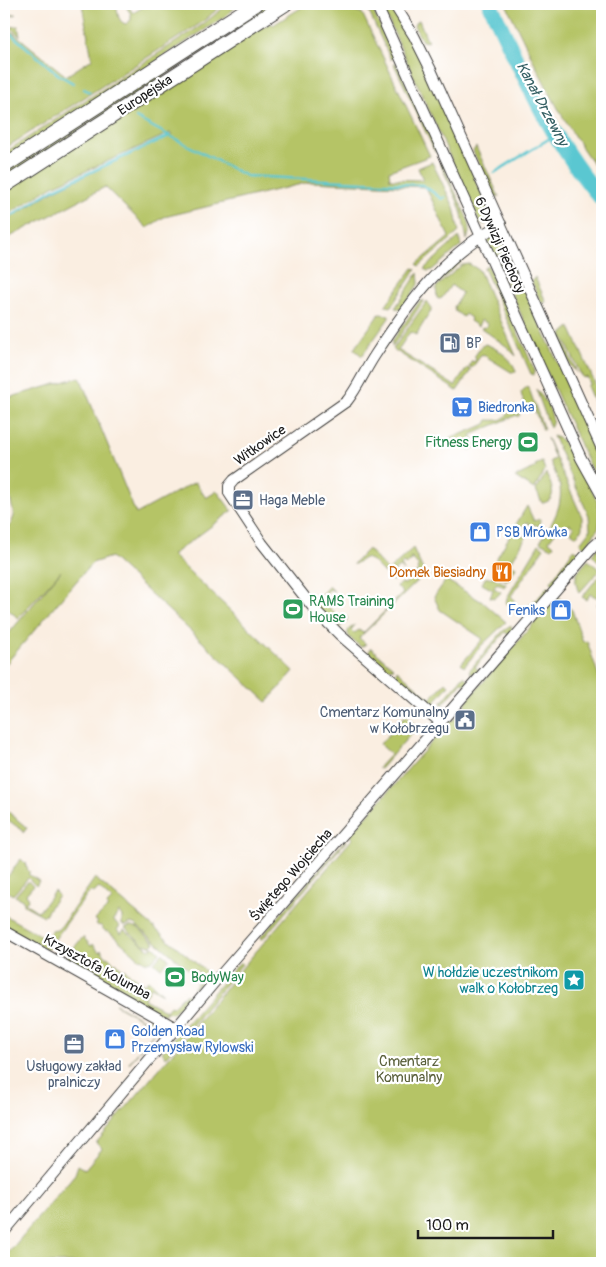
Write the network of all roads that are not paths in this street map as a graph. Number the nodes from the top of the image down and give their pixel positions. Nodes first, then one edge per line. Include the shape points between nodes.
1 (255, 4) edge
2 (285, 4) edge
3 (376, 4) edge
4 (394, 4) edge
5 (4, 166) edge
6 (4, 186) edge
7 (500, 224) junction
8 (480, 235) junction
9 (602, 449) edge
10 (602, 496) edge
11 (602, 539) edge
12 (441, 723) junction
13 (4, 931) edge
14 (176, 1028) junction
15 (4, 1232) edge

1 - 5 main road, Europejska
2 - 6 main road, Europejska
3 - 8 street, 6 Dywizji Piechoty
4 - 7 street, 6 Dywizji Piechoty via 420,48
7 - 8 street
7 - 9 street, 6 Dywizji Piechoty
8 - 10 street, 6 Dywizji Piechoty via 583,464
8 - 12 street, Witkowice via 428,281 381,346 347,401 229,486 229,493 262,543 315,610
11 - 12 street, Świętego Wojciecha
12 - 14 street, Świętego Wojciecha
13 - 14 street, Krzysztofa Kolumba
14 - 15 street, Świętego Wojciecha

